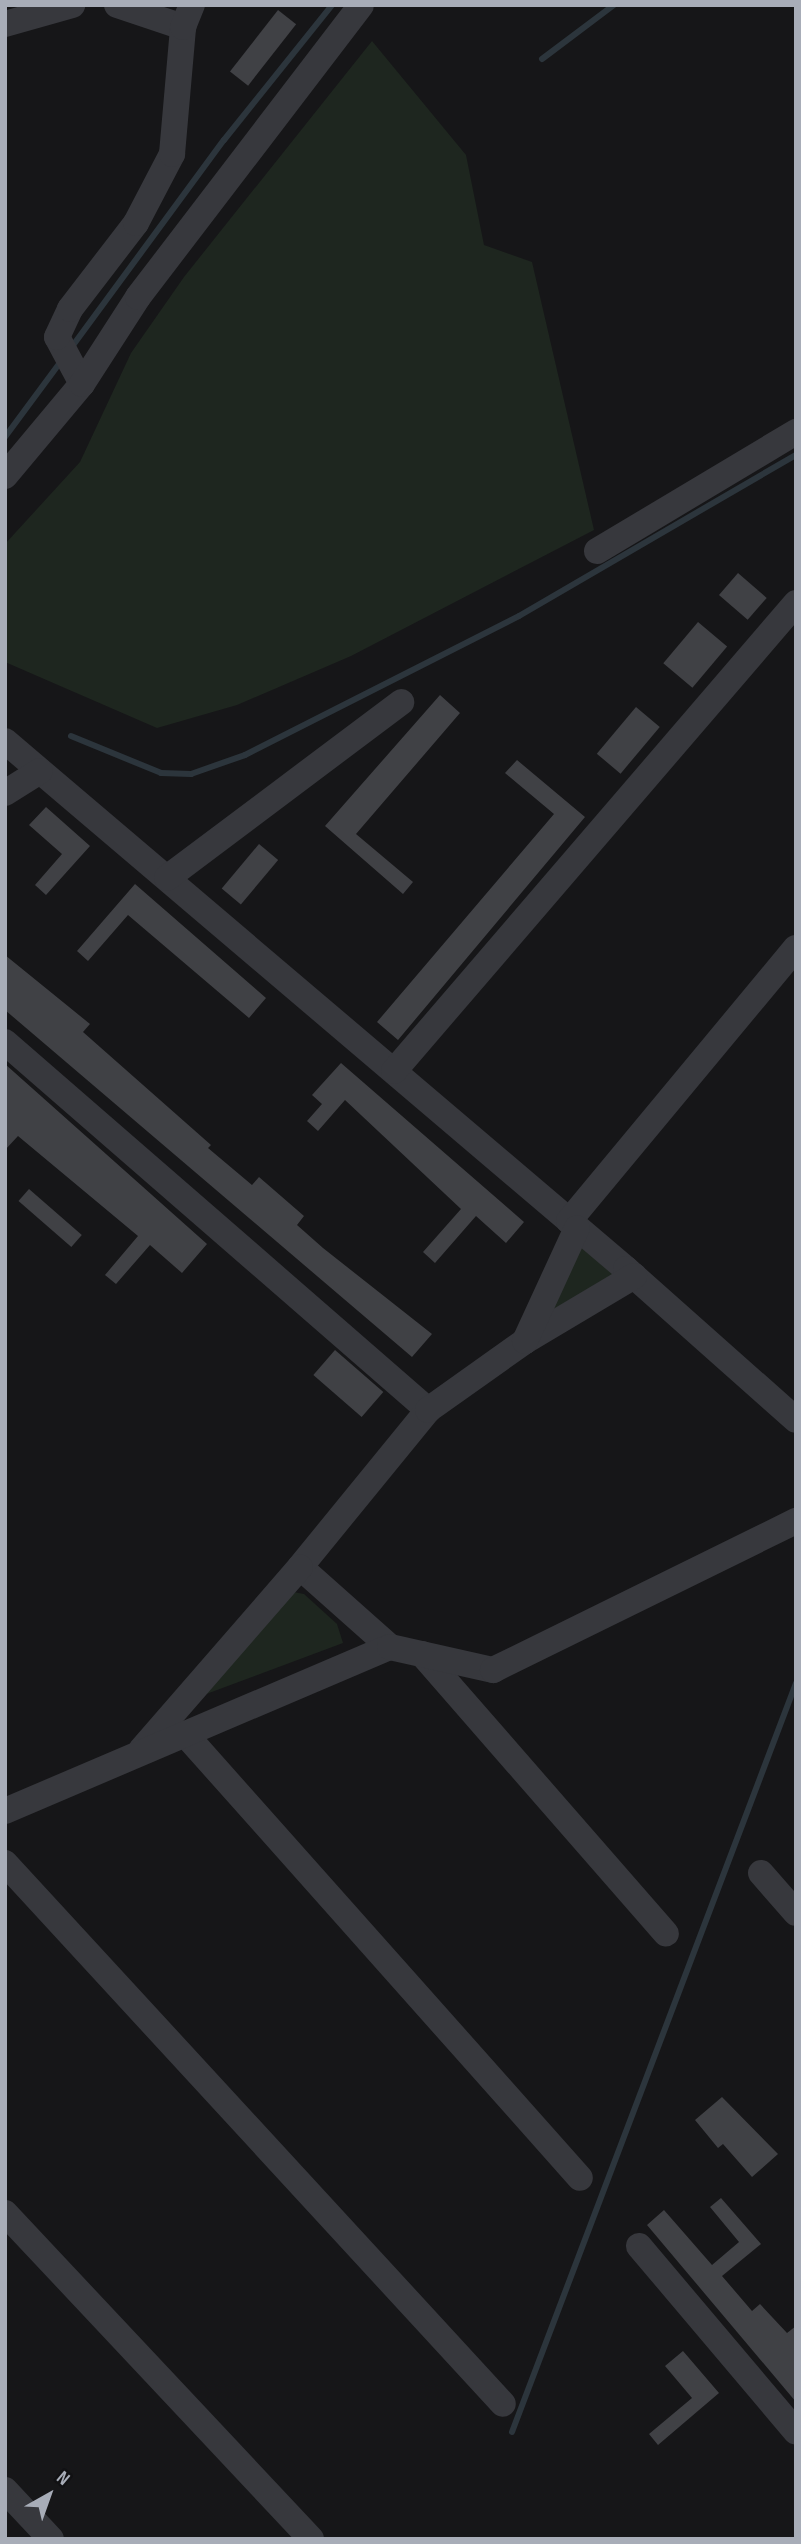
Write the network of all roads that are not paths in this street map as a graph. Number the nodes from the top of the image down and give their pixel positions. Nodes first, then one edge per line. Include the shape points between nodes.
1 (72, 5) edge
2 (117, 5) edge
3 (361, 5) edge
4 (188, 16) edge
5 (5, 24) edge
6 (72, 365) junction
7 (796, 432) edge
8 (5, 476) edge
9 (597, 551) dead end
10 (796, 603) edge
11 (401, 702) dead end
12 (5, 741) edge
13 (40, 771) junction
14 (5, 793) edge
15 (167, 878) junction
16 (796, 948) edge
17 (5, 1042) edge
18 (394, 1071) junction
19 (573, 1224) junction
20 (634, 1276) junction
21 (525, 1341) junction
22 (428, 1410) junction
23 (796, 1420) edge
24 (796, 1521) edge
25 (300, 1567) junction
26 (390, 1647) junction
27 (422, 1654) junction
28 (185, 1734) junction
29 (137, 1754) junction
30 (5, 1811) edge
31 (5, 1863) edge
32 (761, 1873) dead end
33 (796, 1913) edge
34 (666, 1934) dead end
35 (580, 2178) dead end
36 (5, 2213) edge
37 (639, 2246) dead end
38 (503, 2404) dead end
39 (796, 2432) edge
40 (5, 2490) edge
41 (51, 2539) edge
42 (311, 2539) edge

1 - 5 street
2 - 4 street
3 - 6 street via 146,286
4 - 6 street via 172,154 136,223 70,309 57,337
6 - 8 street
7 - 9 street
10 - 18 street
11 - 15 street
12 - 13 street
13 - 14 street
13 - 15 street
15 - 18 street
16 - 19 street
17 - 22 street
18 - 19 street
19 - 20 street
19 - 21 street
20 - 21 street
20 - 23 street
21 - 22 street
22 - 25 street
24 - 27 street via 494,1670
25 - 26 street
25 - 29 street
26 - 27 street
26 - 28 street
27 - 34 street
28 - 29 street
28 - 35 street
29 - 30 street
31 - 38 street
32 - 33 street
36 - 42 street
37 - 39 street
40 - 41 street

